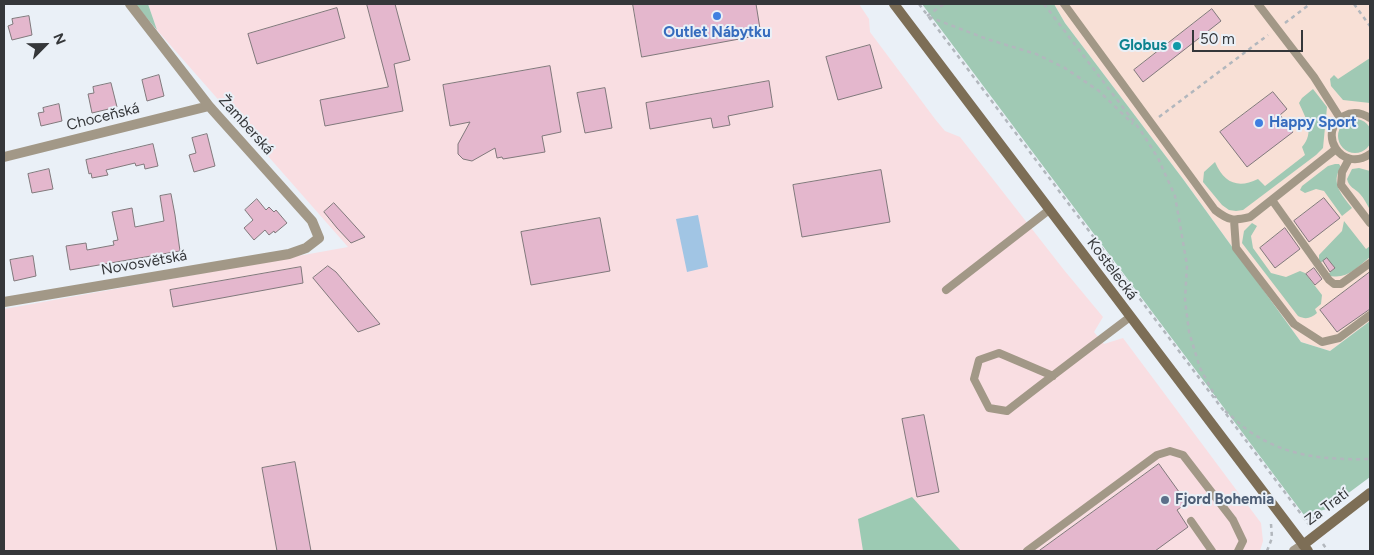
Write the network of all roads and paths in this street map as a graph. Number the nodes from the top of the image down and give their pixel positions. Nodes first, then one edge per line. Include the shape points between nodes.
1 (130, 4) edge
2 (894, 4) edge
3 (919, 4) edge
4 (944, 4) edge
5 (1044, 4) edge
6 (1064, 4) edge
7 (1258, 4) edge
8 (1310, 4) edge
9 (1354, 4) edge
10 (927, 16) junction
11 (1370, 26) edge
12 (1278, 28) junction
13 (209, 106) junction
14 (1157, 118) dead end
15 (1340, 118) junction
16 (1370, 118) edge
17 (1141, 131) junction
18 (1336, 150) junction
19 (1370, 156) edge
20 (4, 157) edge
21 (1349, 159) junction
22 (1272, 200) junction
23 (1050, 210) junction
24 (1234, 220) junction
25 (1370, 223) edge
26 (289, 254) joint
27 (1370, 263) edge
28 (946, 290) dead end
29 (4, 302) edge
30 (1370, 315) edge
31 (1130, 318) junction
32 (1053, 376) junction
33 (1221, 408) junction
34 (1370, 459) edge
35 (1370, 493) edge
36 (1191, 521) dead end
37 (1316, 534) junction
38 (1305, 548) edge
39 (1027, 551) edge
40 (1212, 551) edge
41 (1238, 551) edge
42 (1294, 551) edge
43 (1328, 551) edge

1 - 13 street, Žamberská
2 - 23 street, Kostelecká
3 - 10 path
4 - 10 path
5 - 17 path
6 - 24 lane via 1215,210
7 - 12 lane
8 - 12 path
9 - 11 path
10 - 17 path via 987,40 1036,54 1065,68 1099,91
10 - 33 path
12 - 14 path
12 - 15 lane
13 - 20 street, Choceňská
13 - 26 street, Žamberská via 312,221 319,238 306,248
15 - 16 lane via 1355,113
15 - 18 lane via 1332,136
17 - 33 path via 1158,158 1175,196 1187,265 1185,300 1188,332 1200,368
18 - 21 lane
18 - 22 lane
19 - 21 lane
21 - 25 lane via 1342,172 1342,185
22 - 24 lane via 1250,217
22 - 27 lane via 1334,284 1341,284
23 - 28 lane
23 - 31 street, Kostelecká
24 - 30 lane via 1236,248 1294,324 1322,342 1339,338
26 - 29 street, Novosvětská
31 - 32 lane
31 - 38 street, Kostelecká
32 - 32 lane via 1007,410 989,408 974,379 979,360 999,353
33 - 34 path via 1249,431 1283,449 1315,458
33 - 37 path
35 - 37 street, Za Tratí
36 - 40 lane
37 - 38 street, Za Tratí
37 - 43 path
38 - 42 street
39 - 41 lane via 1157,455 1170,451 1183,455 1233,520 1243,540

